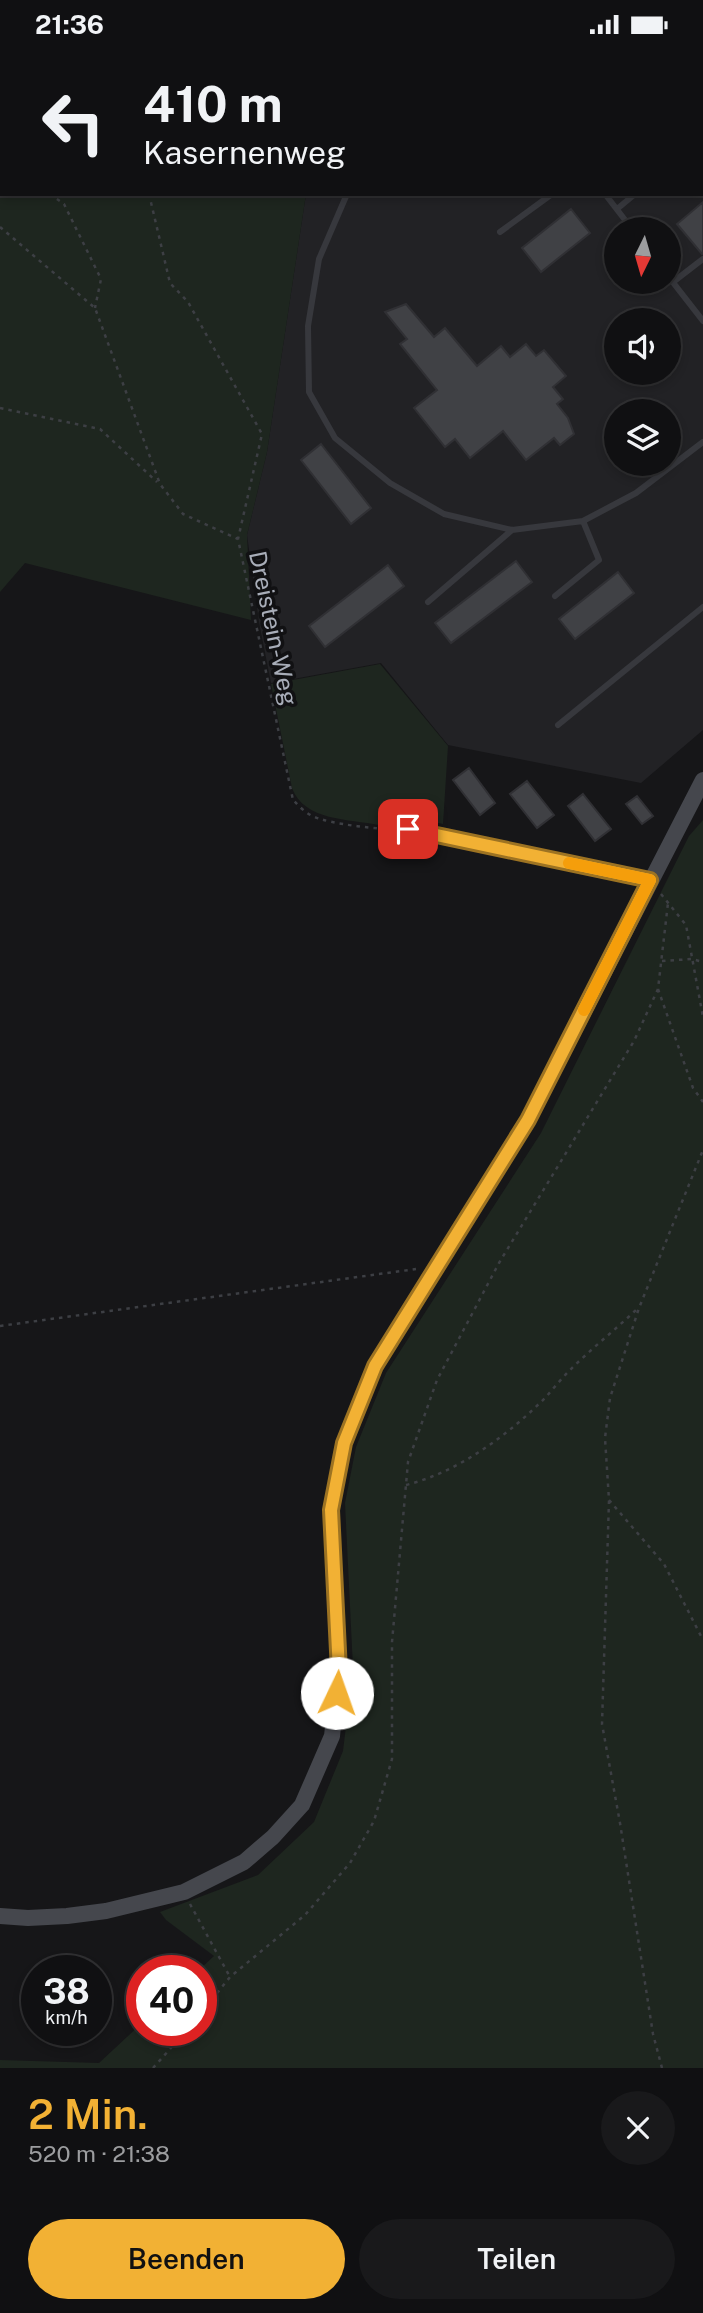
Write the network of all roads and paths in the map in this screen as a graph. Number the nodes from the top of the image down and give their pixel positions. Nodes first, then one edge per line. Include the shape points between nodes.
1 (53, 196) edge
2 (149, 196) edge
3 (346, 196) edge
4 (549, 196) edge
5 (607, 196) edge
6 (633, 196) edge
7 (617, 209) junction
8 (623, 217) edge
9 (0, 227) edge
10 (500, 232) dead end
11 (703, 259) edge
12 (681, 273) edge
13 (681, 292) edge
14 (95, 309) junction
15 (703, 321) edge
16 (0, 408) edge
17 (703, 442) edge
18 (160, 484) junction
19 (583, 521) junction
20 (512, 530) junction
21 (238, 539) junction
22 (555, 596) dead end
23 (428, 602) dead end
24 (703, 607) edge
25 (558, 725) dead end
26 (703, 780) edge
27 (408, 829) joint
28 (653, 875) junction
29 (692, 959) junction
30 (662, 961) junction
31 (703, 962) edge
32 (658, 989) junction
33 (703, 1017) edge
34 (703, 1102) edge
35 (703, 1150) edge
36 (430, 1276) junction
37 (639, 1308) junction
38 (0, 1326) edge
39 (406, 1485) junction
40 (610, 1500) junction
41 (703, 1640) edge
42 (184, 1892) junction
43 (0, 1916) edge
44 (230, 1977) junction
45 (217, 1993) edge
46 (173, 2046) edge
47 (153, 2068) edge
48 (662, 2068) edge

1 - 14 path via 64,204 101,279
2 - 21 path via 170,283 188,302 262,434
3 - 20 lane via 319,259 308,326 309,392 335,438 390,483 444,515
4 - 10 lane
5 - 7 lane
6 - 7 lane
7 - 8 lane
9 - 14 path, Dreistein-Weg
11 - 12 lane
13 - 15 lane
14 - 18 path, Dreistein-Weg
16 - 18 path via 100,429
17 - 19 lane via 636,493
18 - 21 path, Dreistein-Weg via 183,515
19 - 20 lane
19 - 22 lane via 599,560
20 - 23 lane
21 - 27 path, Dreistein-Weg via 293,800 315,817
24 - 25 lane
26 - 28 street
27 - 28 lane
28 - 36 street via 528,1120
29 - 30 path
29 - 30 path via 686,925 668,903
29 - 31 path
29 - 33 path
30 - 32 path
32 - 34 path via 693,1088
32 - 39 path via 634,1041 499,1263 437,1380 408,1462
35 - 37 path
36 - 38 path via 414,1269
36 - 42 street via 375,1366 344,1443 331,1510 339,1671 332,1736 302,1805 273,1837 244,1862
37 - 39 path via 502,1436 460,1463
37 - 40 path via 610,1398 605,1438
39 - 44 path via 392,1642 393,1759 374,1821 350,1863 305,1915
40 - 41 path via 664,1564
40 - 48 path via 602,1724
42 - 43 street via 106,1911
42 - 44 path
44 - 45 path
46 - 47 path

